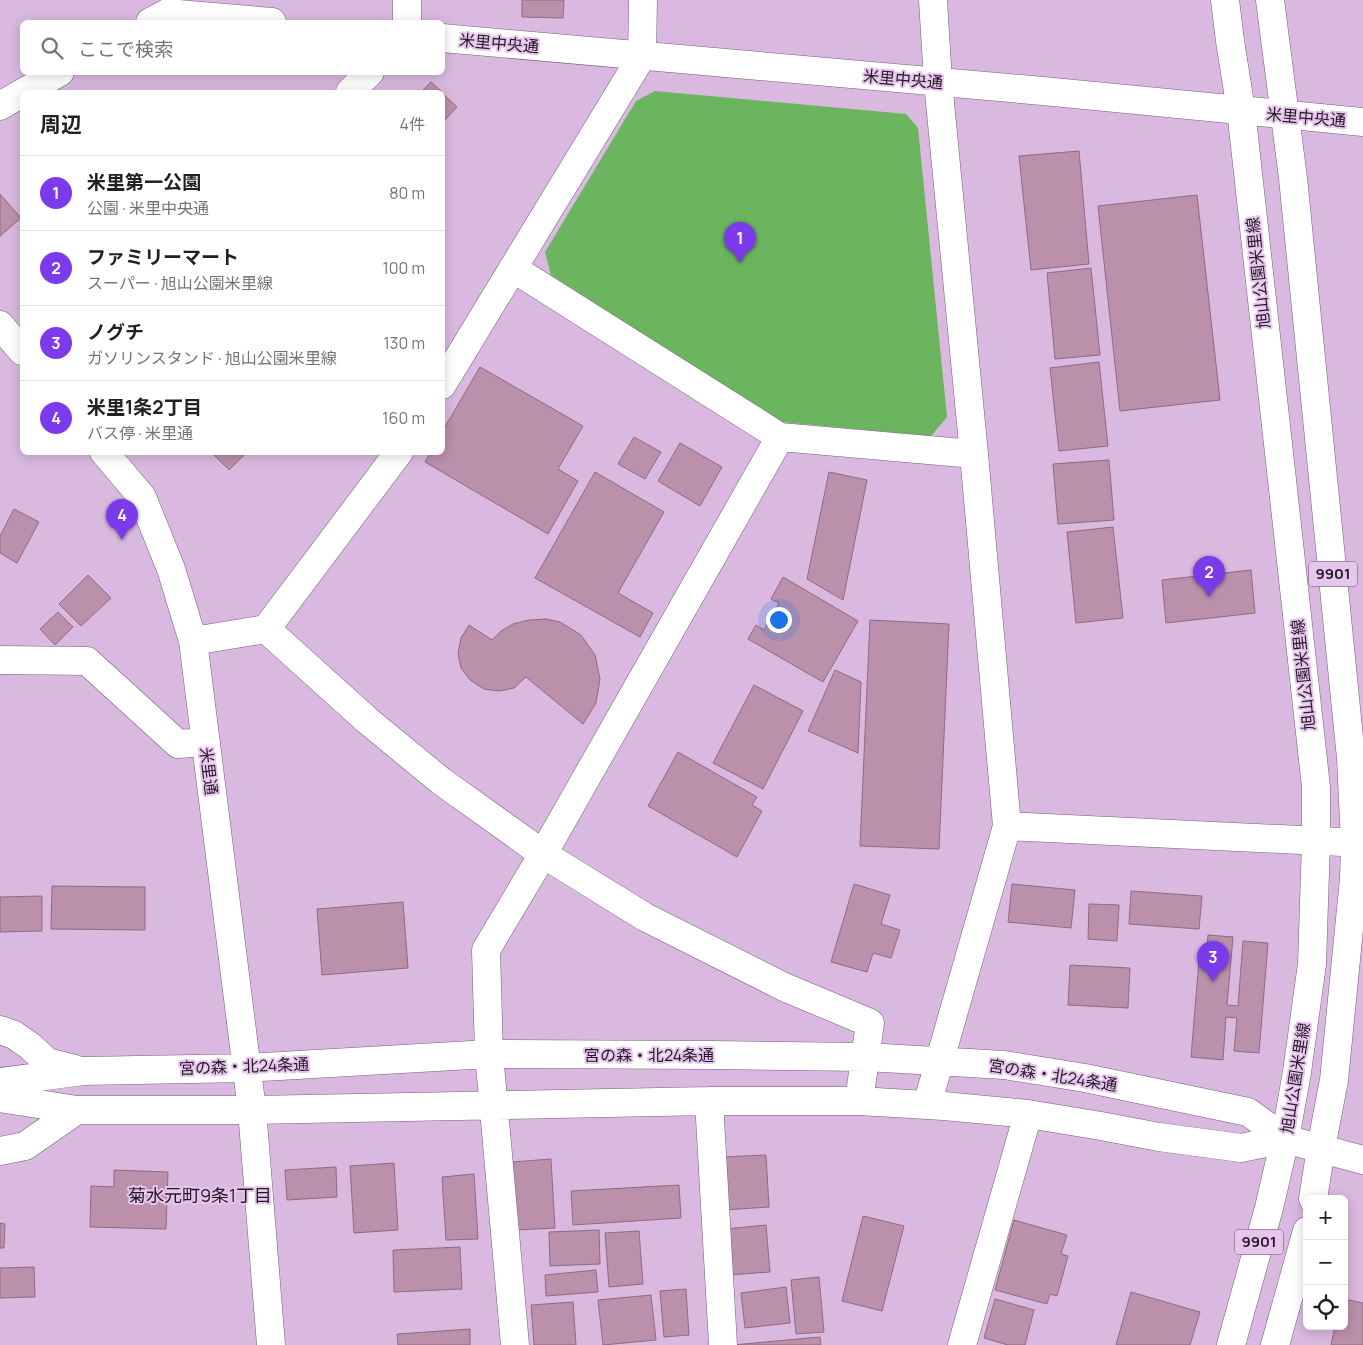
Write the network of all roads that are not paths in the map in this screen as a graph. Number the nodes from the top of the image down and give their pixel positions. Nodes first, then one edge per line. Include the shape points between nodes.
1 (407, 0) edge
2 (643, 0) edge
3 (933, 0) edge
4 (1225, 0) edge
5 (1270, 0) edge
6 (161, 12) edge
7 (250, 20) edge
8 (407, 20) edge
9 (445, 38) edge
10 (642, 56) junction
11 (55, 75) edge
12 (367, 75) edge
13 (938, 82) junction
14 (28, 90) edge
15 (352, 90) edge
16 (20, 95) edge
17 (0, 106) edge
18 (1241, 110) junction
19 (1286, 116) junction
20 (1363, 122) edge
21 (514, 269) junction
22 (0, 326) edge
23 (20, 349) edge
24 (445, 380) edge
25 (780, 437) junction
26 (974, 454) junction
27 (107, 455) edge
28 (397, 455) edge
29 (266, 629) junction
30 (193, 641) junction
31 (0, 660) edge
32 (206, 742) junction
33 (1007, 826) junction
34 (1316, 842) junction
35 (1359, 843) edge
36 (543, 854) junction
37 (0, 1030) edge
38 (489, 1054) junction
39 (866, 1057) junction
40 (940, 1061) junction
41 (247, 1068) junction
42 (83, 1071) junction
43 (0, 1082) edge
44 (0, 1098) edge
45 (709, 1101) junction
46 (859, 1101) junction
47 (494, 1104) junction
48 (927, 1105) junction
49 (78, 1110) junction
50 (252, 1110) junction
51 (1028, 1114) junction
52 (1285, 1139) junction
53 (1321, 1148) junction
54 (0, 1151) edge
55 (1363, 1160) edge
56 (1315, 1195) edge
57 (1304, 1240) edge
58 (271, 1345) edge
59 (514, 1345) edge
60 (724, 1345) edge
61 (962, 1345) edge
62 (1232, 1345) edge
63 (1275, 1345) edge

1 - 8 street
2 - 10 street
3 - 13 street
4 - 18 street, 旭山公園米里線 / 9901
5 - 19 street, 9901
6 - 7 street
9 - 10 street, 米里中央通
10 - 13 street, 米里中央通
10 - 21 street
11 - 14 street
12 - 15 street
13 - 18 street, 米里中央通
13 - 26 street
16 - 17 street
18 - 19 street, 米里中央通
18 - 34 street, 旭山公園米里線 / 9901 via 1316,786
19 - 20 street, 米里中央通
19 - 35 street, 9901
21 - 24 street
21 - 25 street
22 - 23 street
25 - 26 street
25 - 36 street
26 - 33 street
27 - 30 street, 米里通 via 142,497 171,569
28 - 29 street
29 - 30 street
29 - 36 street via 440,781
30 - 32 street, 米里通
31 - 32 street via 87,660 178,744
32 - 41 street, 米里通
33 - 34 street
33 - 40 street
34 - 35 street
34 - 52 street, 旭山公園米里線 / 9901 via 1312,964
35 - 53 street, 9901 via 1334,1080
36 - 38 street via 486,950
36 - 39 street via 644,917 784,987 870,1023
37 - 42 street via 14,1035 47,1062
38 - 39 street, 宮の森・北24条通
38 - 41 street, 宮の森・北24条通
38 - 47 street
39 - 40 street, 宮の森・北24条通
39 - 46 street
40 - 48 street
40 - 52 street, 宮の森・北24条通 via 1004,1065 1085,1078 1248,1112
41 - 42 street, 宮の森・北24条通
41 - 50 street, 米里通
42 - 43 street, 宮の森・北24条通
44 - 49 street, 宮の森・北24条通
45 - 46 street, 宮の森・北24条通
45 - 47 street, 宮の森・北24条通
45 - 60 street
46 - 48 street, 宮の森・北24条通
47 - 50 street, 宮の森・北24条通
47 - 59 street
48 - 51 street, 宮の森・北24条通
49 - 50 street, 宮の森・北24条通
49 - 54 street via 25,1146
50 - 58 street, 米里通
51 - 52 street, 宮の森・北24条通 via 1241,1148
51 - 61 street
52 - 53 street, 宮の森・北24条通
52 - 62 street, 旭山公園米里線 / 9901
53 - 55 street, 宮の森・北24条通
53 - 56 street, 9901
57 - 63 street, 9901

